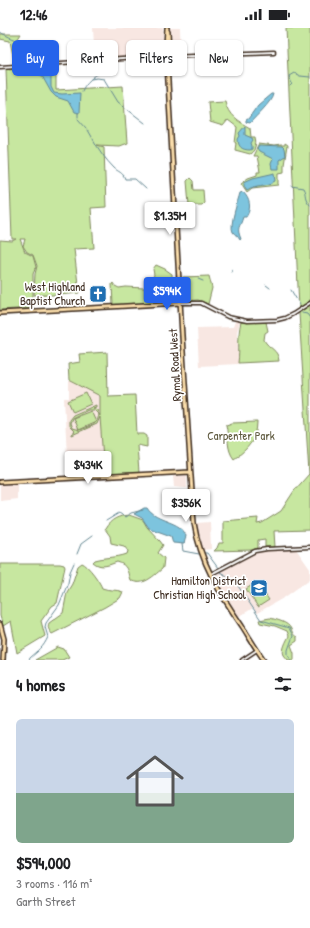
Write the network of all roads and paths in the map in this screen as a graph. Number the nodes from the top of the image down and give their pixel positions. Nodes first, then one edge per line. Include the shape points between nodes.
1 (167, 29) edge
2 (168, 40) edge
3 (274, 52) dead end
4 (187, 55) edge
5 (126, 59) edge
6 (0, 67) edge
7 (169, 76) edge
8 (181, 303) junction
9 (310, 303) edge
10 (0, 313) edge
11 (190, 472) junction
12 (0, 482) edge
13 (310, 547) edge
14 (210, 575) junction
15 (0, 624) edge
16 (257, 650) junction
17 (3, 660) edge
18 (242, 660) edge
19 (264, 660) edge

1 - 2 main road, Rymal Road West
3 - 4 street
5 - 6 street
7 - 8 main road, Rymal Road West
8 - 9 street via 203,304 232,318 246,321 285,318
8 - 10 main road
8 - 11 main road, Rymal Road West
11 - 12 main road
11 - 14 main road, Rymal Road West via 194,527
13 - 14 street via 255,551
14 - 16 main road, Rymal Road West
15 - 17 main road via 4,639
16 - 18 street
16 - 19 main road, Rymal Road West

